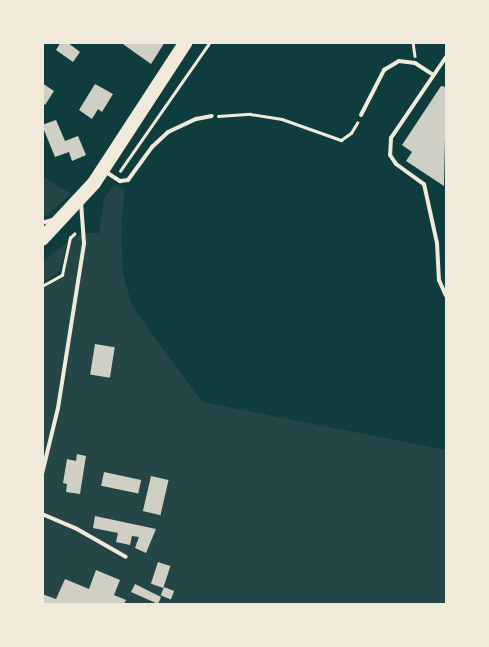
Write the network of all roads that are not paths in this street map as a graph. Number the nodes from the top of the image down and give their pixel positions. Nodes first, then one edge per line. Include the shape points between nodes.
1 (186, 42) edge
2 (446, 57) edge
3 (432, 74) junction
4 (361, 115) road end
5 (212, 116) road end
6 (103, 170) junction
7 (81, 200) junction
8 (65, 217) junction
9 (42, 223) edge
10 (42, 239) edge
11 (446, 296) edge
12 (42, 474) edge
13 (42, 514) edge
14 (126, 557) dead end

1 - 6 highway
2 - 3 lane
3 - 4 lane via 416,63 399,61 384,70
3 - 11 lane via 391,138 390,155 396,164 424,184 437,243 439,280
5 - 6 lane via 196,119 168,132 152,147 128,180 120,181
6 - 7 highway
7 - 8 highway
7 - 12 lane via 84,243 58,408
8 - 9 lane
8 - 10 highway
13 - 14 lane via 77,529

